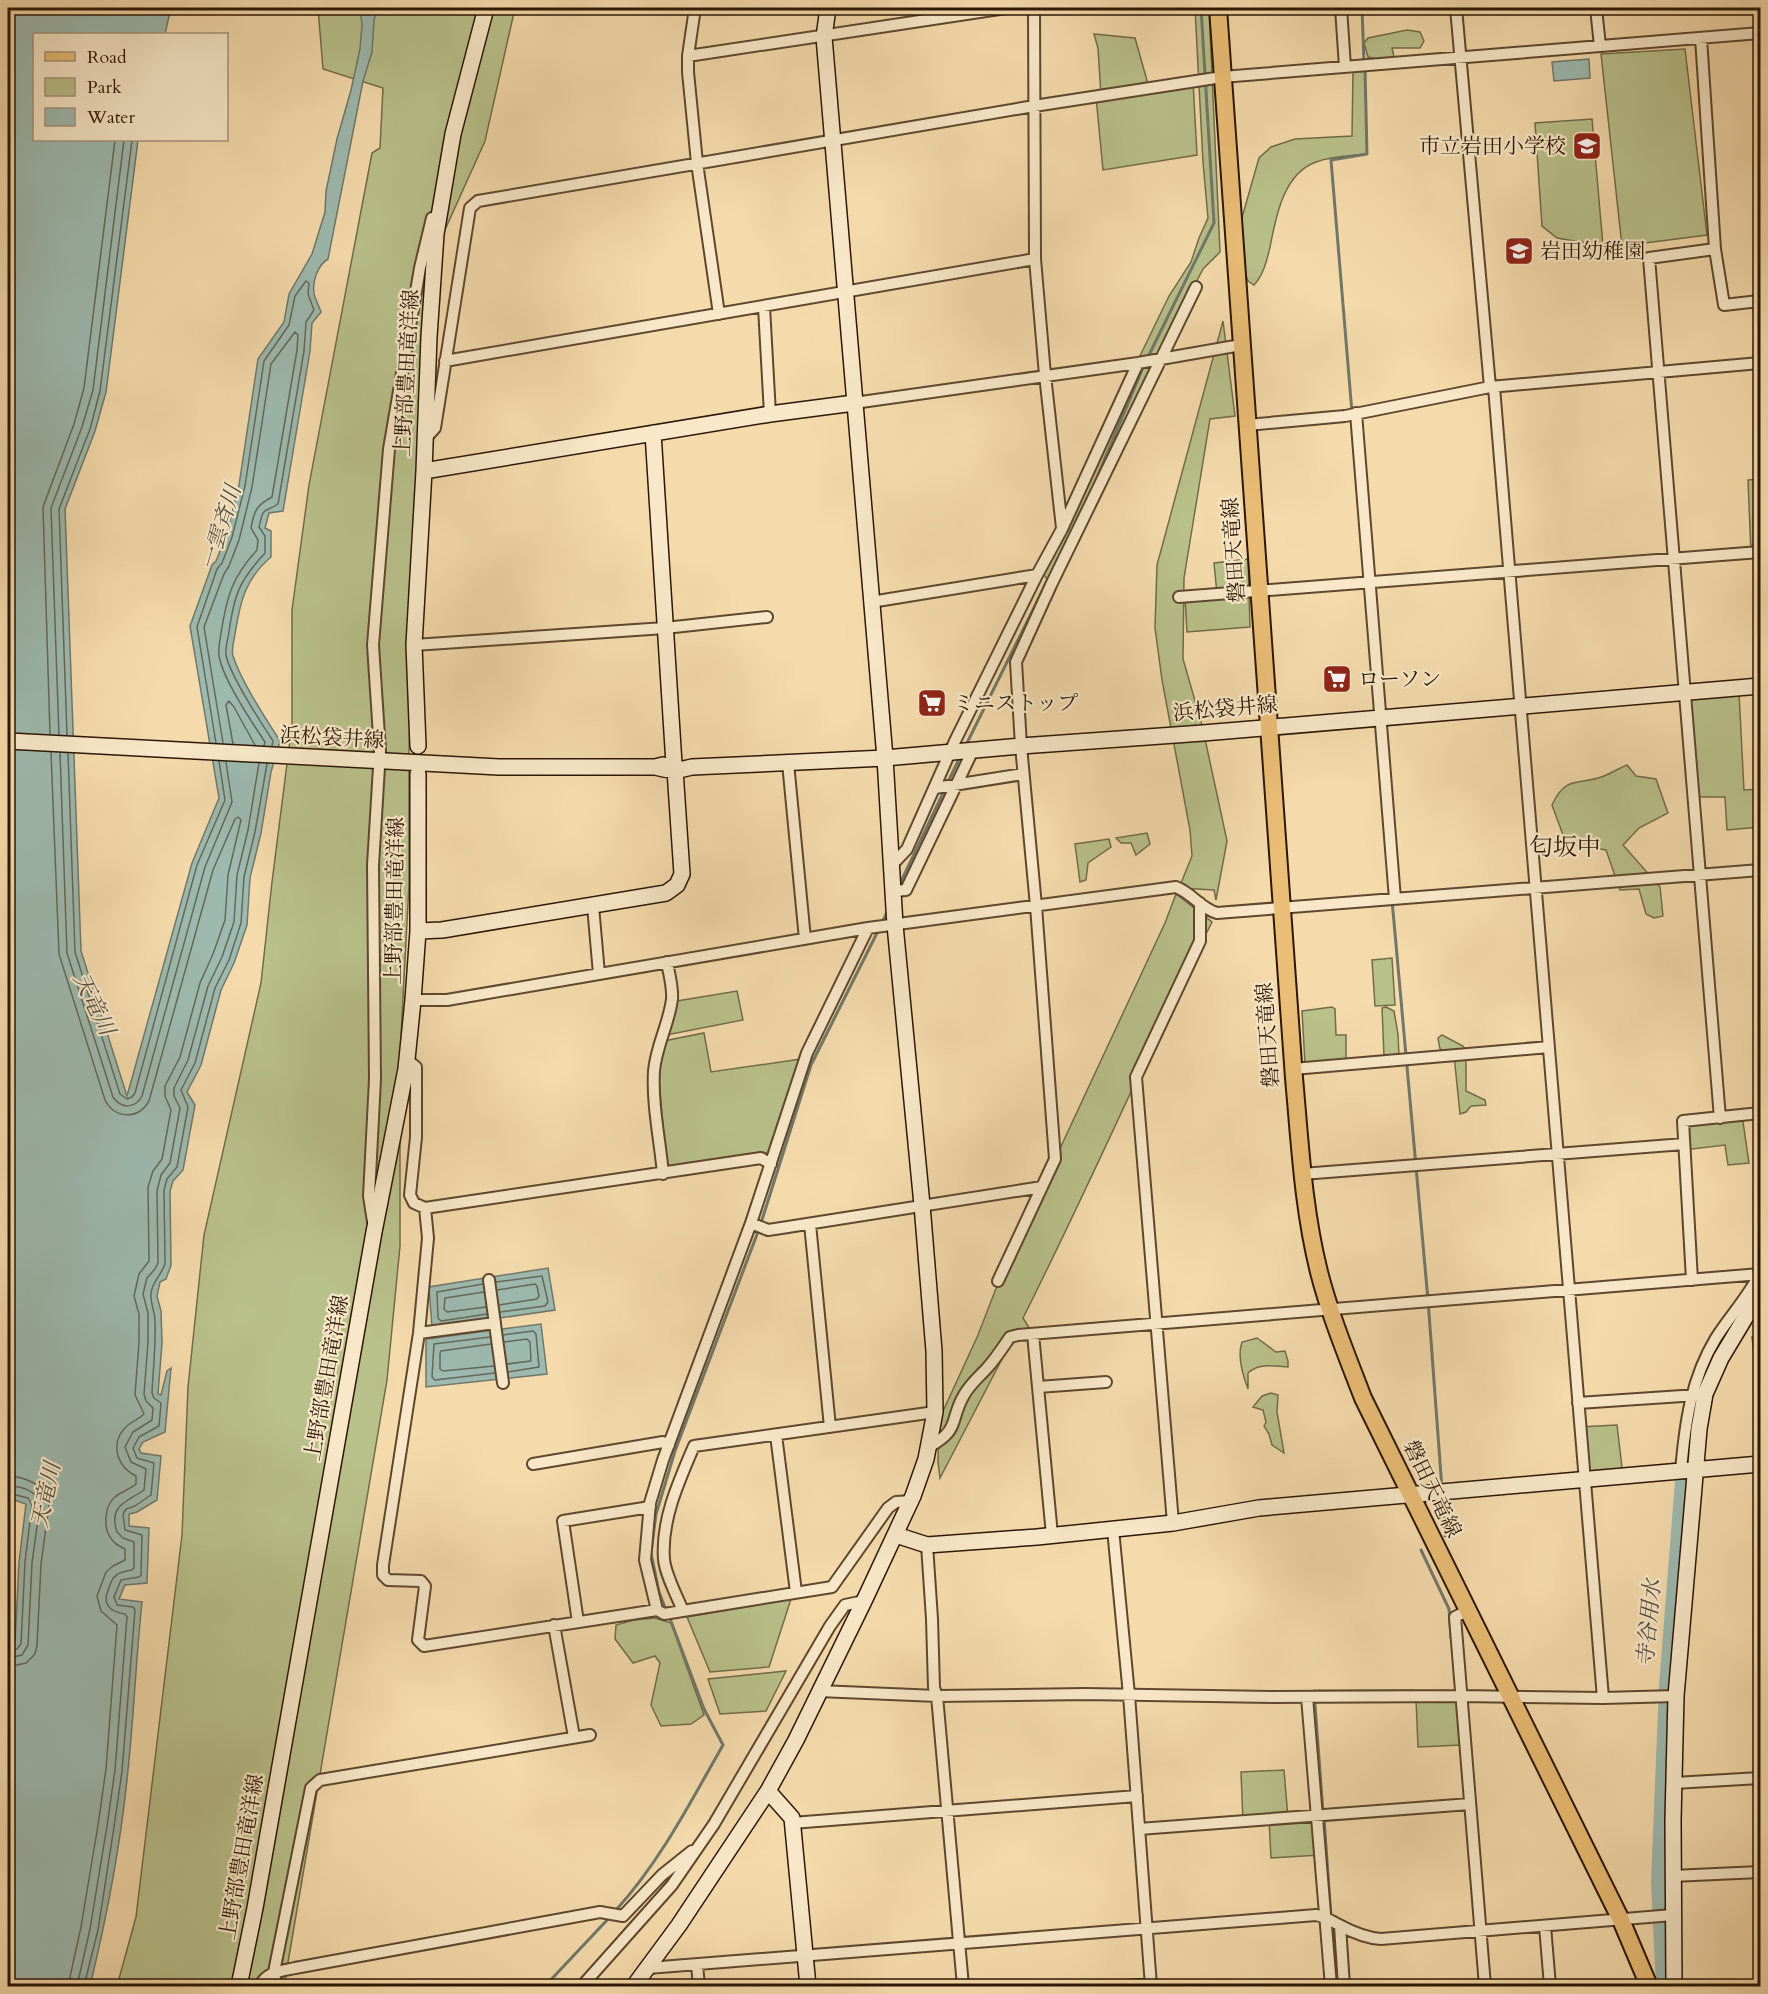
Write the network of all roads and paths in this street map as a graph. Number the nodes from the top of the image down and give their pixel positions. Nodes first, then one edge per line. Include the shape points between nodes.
1 (486, 8) edge
2 (695, 8) edge
3 (828, 8) edge
4 (1006, 8) edge
5 (1034, 8) edge
6 (1218, 8) edge
7 (1341, 8) edge
8 (1456, 8) edge
9 (1596, 8) edge
10 (1761, 33) edge
11 (824, 37) junction
12 (1701, 38) junction
13 (1600, 46) junction
14 (688, 56) junction
15 (1460, 57) junction
16 (1345, 67) junction
17 (1222, 77) junction
18 (1035, 106) junction
19 (453, 134) junction
20 (834, 142) junction
21 (697, 163) junction
22 (1715, 249) junction
23 (1035, 259) junction
24 (1196, 287) dead end
25 (846, 291) junction
26 (764, 307) junction
27 (719, 314) junction
28 (1761, 315) edge
29 (1241, 345) junction
30 (1161, 359) junction
31 (445, 361) junction
32 (1138, 363) junction
33 (1761, 363) edge
34 (1658, 371) junction
35 (1045, 375) junction
36 (1492, 387) junction
37 (854, 404) junction
38 (770, 414) junction
39 (1356, 414) junction
40 (1247, 425) junction
41 (652, 433) junction
42 (425, 439) junction
43 (424, 471) junction
44 (1062, 529) junction
45 (1761, 552) edge
46 (1673, 558) junction
47 (1509, 571) junction
48 (1037, 575) junction
49 (1369, 582) junction
50 (1049, 589) junction
51 (1259, 591) junction
52 (1179, 597) dead end
53 (871, 602) junction
54 (767, 616) dead end
55 (665, 628) junction
56 (414, 645) junction
57 (1761, 686) edge
58 (1685, 692) junction
59 (1521, 705) junction
60 (1380, 717) junction
61 (1269, 727) junction
62 (8, 741) edge
63 (418, 746) dead end
64 (1021, 746) junction
65 (962, 751) junction
66 (885, 758) junction
67 (380, 761) junction
68 (788, 763) junction
69 (674, 767) junction
70 (418, 774) dead end
71 (1023, 774) junction
72 (956, 785) junction
73 (935, 788) junction
74 (891, 866) junction
75 (1761, 870) edge
76 (1700, 874) junction
77 (1536, 889) junction
78 (893, 891) junction
79 (1395, 899) junction
80 (1200, 903) junction
81 (593, 906) junction
82 (1036, 906) junction
83 (1281, 909) junction
84 (895, 925) junction
85 (868, 928) junction
86 (418, 931) junction
87 (805, 939) junction
88 (667, 962) junction
89 (599, 974) junction
90 (413, 1000) junction
91 (1549, 1047) junction
92 (406, 1059) junction
93 (1293, 1068) junction
94 (1761, 1113) edge
95 (1720, 1118) junction
96 (1684, 1144) junction
97 (1558, 1152) junction
98 (771, 1164) junction
99 (663, 1174) junction
100 (1302, 1174) junction
101 (1042, 1187) junction
102 (922, 1205) junction
103 (425, 1208) junction
104 (751, 1224) junction
105 (810, 1224) junction
106 (374, 1232) junction
107 (1760, 1274) edge
108 (489, 1280) dead end
109 (1692, 1280) junction
110 (998, 1281) dead end
111 (1570, 1291) junction
112 (1761, 1293) edge
113 (1330, 1311) junction
114 (495, 1323) junction
115 (1156, 1325) junction
116 (419, 1333) junction
117 (1033, 1334) junction
118 (1106, 1382) dead end
119 (503, 1383) dead end
120 (1038, 1387) junction
121 (1698, 1395) junction
122 (1578, 1403) junction
123 (935, 1412) junction
124 (830, 1427) junction
125 (776, 1435) junction
126 (669, 1444) junction
127 (929, 1447) junction
128 (533, 1464) dead end
129 (1761, 1464) edge
130 (1688, 1470) junction
131 (1583, 1479) junction
132 (1410, 1495) junction
133 (911, 1501) junction
134 (650, 1507) junction
135 (1173, 1523) junction
136 (1113, 1529) junction
137 (896, 1535) junction
138 (1052, 1535) junction
139 (927, 1545) junction
140 (796, 1592) junction
141 (864, 1601) junction
142 (657, 1610) junction
143 (683, 1611) junction
144 (1467, 1611) junction
145 (578, 1622) junction
146 (554, 1625) junction
147 (819, 1691) junction
148 (1129, 1695) junction
149 (937, 1696) junction
150 (1461, 1696) junction
151 (1676, 1696) junction
152 (1307, 1697) junction
153 (1510, 1697) junction
154 (1603, 1698) junction
155 (590, 1735) dead end
156 (574, 1737) junction
157 (1761, 1778) edge
158 (1674, 1783) junction
159 (768, 1791) junction
160 (1137, 1796) junction
161 (1470, 1804) junction
162 (947, 1812) junction
163 (1317, 1816) junction
164 (792, 1823) junction
165 (1139, 1830) junction
166 (697, 1848) junction
167 (1761, 1872) edge
168 (1672, 1876) junction
169 (1672, 1915) junction
170 (1325, 1917) junction
171 (1621, 1920) junction
172 (1340, 1926) junction
173 (1545, 1926) junction
174 (1146, 1928) junction
175 (1480, 1930) junction
176 (959, 1942) junction
177 (805, 1957) junction
178 (697, 1965) junction
179 (648, 1968) junction
180 (274, 1972) junction
181 (1151, 1985) edge
182 (239, 1986) edge
183 (260, 1986) edge
184 (276, 1986) edge
185 (582, 1986) edge
186 (634, 1986) edge
187 (699, 1986) edge
188 (808, 1986) edge
189 (963, 1986) edge
190 (1125, 1986) edge
191 (1331, 1986) edge
192 (1344, 1986) edge
193 (1485, 1986) edge
194 (1550, 1986) edge
195 (1649, 1986) edge
196 (1674, 1986) edge

1 - 19 street, 上野部豊田竜洋線
2 - 14 street
3 - 11 street
4 - 11 street
5 - 18 street
6 - 17 main road, 磐田天竜線
7 - 16 street
8 - 15 street
9 - 13 street
10 - 12 street
11 - 14 street
11 - 20 street
12 - 13 street
12 - 22 street
13 - 15 street
14 - 21 street
15 - 16 street
15 - 36 street
16 - 17 street
17 - 18 street
17 - 29 main road, 磐田天竜線
18 - 20 street
18 - 23 street
19 - 42 street, 上野部豊田竜洋線 via 436,234
19 - 67 street via 420,268 389,449 373,645
20 - 21 street
20 - 25 street
21 - 27 street
21 - 31 street via 478,201 470,208
22 - 28 street via 1724,305 1759,301
22 - 34 street via 1649,258
23 - 25 street
23 - 35 street
24 - 30 street
25 - 26 street
25 - 37 street
26 - 27 street
26 - 38 street
27 - 31 street
29 - 30 street
29 - 40 main road, 磐田天竜線
30 - 32 street
30 - 50 street
31 - 42 street via 435,428
32 - 35 street
32 - 44 street
33 - 34 street
34 - 36 street
34 - 46 street
35 - 37 street
35 - 44 street
36 - 39 street
36 - 47 street
37 - 38 street
37 - 53 street
38 - 41 street
39 - 40 street
39 - 49 street
40 - 51 main road, 磐田天竜線
41 - 43 street
41 - 55 street
42 - 43 street, 上野部豊田竜洋線
43 - 56 street, 上野部豊田竜洋線
44 - 48 street
45 - 46 street
46 - 47 street
46 - 58 street
47 - 49 street
47 - 59 street
48 - 50 street
48 - 53 street
48 - 65 street
49 - 51 street
49 - 60 street
50 - 64 street via 1016,662
51 - 52 street
51 - 61 main road, 磐田天竜線
53 - 66 street
54 - 55 street
55 - 56 street
55 - 69 street
56 - 63 street, 上野部豊田竜洋線
57 - 58 street, 浜松袋井線
58 - 59 street, 浜松袋井線
58 - 76 street
59 - 60 street, 浜松袋井線
59 - 77 street
60 - 61 street, 浜松袋井線
60 - 79 street
61 - 64 street, 浜松袋井線
61 - 83 main road, 磐田天竜線
62 - 67 street, 浜松袋井線
64 - 65 street, 浜松袋井線
64 - 71 street
65 - 66 street, 浜松袋井線
65 - 72 street
65 - 73 street
66 - 68 street, 浜松袋井線
66 - 74 street
67 - 69 street, 浜松袋井線 via 499,767
67 - 106 street via 373,865 375,1079 369,1196
68 - 69 street, 浜松袋井線
68 - 87 street
69 - 81 street via 682,874 677,885 666,893
70 - 86 street, 上野部豊田竜洋線
71 - 72 street
71 - 82 street
72 - 73 street
72 - 78 street via 906,890
73 - 74 street via 907,849
74 - 78 street
75 - 76 street
76 - 77 street
76 - 95 street
77 - 79 street
77 - 91 street
78 - 84 street
79 - 83 street
80 - 82 street via 1176,887
80 - 83 street via 1217,913
80 - 115 street via 1200,941 1136,1077
81 - 86 street
81 - 89 street
82 - 84 street
82 - 101 street via 1055,1159
83 - 93 main road, 磐田天竜線
84 - 85 street
84 - 102 street
85 - 87 street
85 - 98 street via 807,1053
86 - 90 street, 上野部豊田竜洋線
87 - 88 street
88 - 89 street
88 - 99 street via 671,1003 654,1070
89 - 90 street via 447,1000
90 - 92 street, 上野部豊田竜洋線
91 - 93 street
91 - 97 street
92 - 103 street via 416,1067 416,1137 410,1195 414,1203
92 - 106 street, 上野部豊田竜洋線
93 - 100 main road, 磐田天竜線
94 - 95 street
95 - 96 street via 1683,1121
96 - 97 street
96 - 109 street
97 - 100 street
97 - 111 street
98 - 99 street via 761,1158
98 - 104 street
99 - 103 street
100 - 113 main road, 磐田天竜線
101 - 102 street
101 - 110 street
102 - 105 street
102 - 123 street
103 - 116 street via 428,1238
104 - 105 street via 768,1230
104 - 126 street
105 - 124 street
106 - 182 street, 上野部豊田竜洋線
107 - 109 street
107 - 121 street via 1702,1364
108 - 114 street
109 - 111 street
111 - 113 street
111 - 122 street
112 - 121 street
113 - 115 street
113 - 132 main road, 磐田天竜線 via 1363,1398
114 - 116 street
114 - 119 street
115 - 117 street
115 - 135 street
116 - 146 street via 383,1575 388,1580 421,1581 425,1586 418,1640 424,1646
117 - 120 street
117 - 127 street via 1010,1337 962,1397 945,1438
118 - 120 street
120 - 138 street
121 - 122 street
121 - 130 street via 1698,1428
122 - 131 street
123 - 124 street
123 - 127 street
124 - 125 street
125 - 140 street
125 - 143 street via 694,1446 674,1493 665,1540 664,1561
126 - 128 street
126 - 134 street
127 - 133 street
129 - 130 street
130 - 131 street
130 - 151 street
131 - 132 street
131 - 154 street
132 - 135 street via 1259,1508
132 - 144 main road, 磐田天竜線
133 - 137 street
133 - 140 street via 896,1502 888,1508 832,1587
134 - 142 street via 645,1560
134 - 145 street via 563,1521
135 - 136 street
136 - 138 street
136 - 148 street
137 - 139 street
137 - 141 street
138 - 139 street
139 - 149 street
140 - 143 street
141 - 147 street
141 - 166 street via 845,1605 830,1626
142 - 143 street via 664,1614
142 - 145 street
144 - 150 street via 1455,1617
144 - 153 main road, 磐田天竜線
145 - 146 street
146 - 156 street
147 - 149 street
147 - 159 street
148 - 149 street
148 - 152 street
148 - 160 street
149 - 162 street
150 - 152 street
150 - 153 street
150 - 161 street
151 - 154 street
151 - 158 street
152 - 163 street
153 - 154 street
153 - 171 main road, 磐田天竜線
155 - 156 street
156 - 180 street via 320,1780 311,1788
157 - 158 street
158 - 168 street
159 - 164 street
159 - 179 street
160 - 162 street
160 - 165 street
161 - 163 street
161 - 175 street
162 - 164 street
162 - 176 street
163 - 165 street
163 - 170 street
164 - 177 street
165 - 174 street
166 - 180 street via 662,1875 623,1916 600,1912
166 - 185 street via 672,1885
167 - 168 street
168 - 169 street
169 - 171 street
169 - 196 street
170 - 172 street
170 - 174 street
170 - 191 street
171 - 173 street
171 - 195 main road, 磐田天竜線
172 - 175 street via 1381,1939
172 - 192 street
173 - 175 street
173 - 194 street
174 - 176 street
174 - 181 street
175 - 193 street
176 - 177 street
176 - 189 street
177 - 178 street
177 - 188 street
178 - 179 street
178 - 187 street
179 - 186 street
180 - 183 street
180 - 184 street
181 - 190 street

